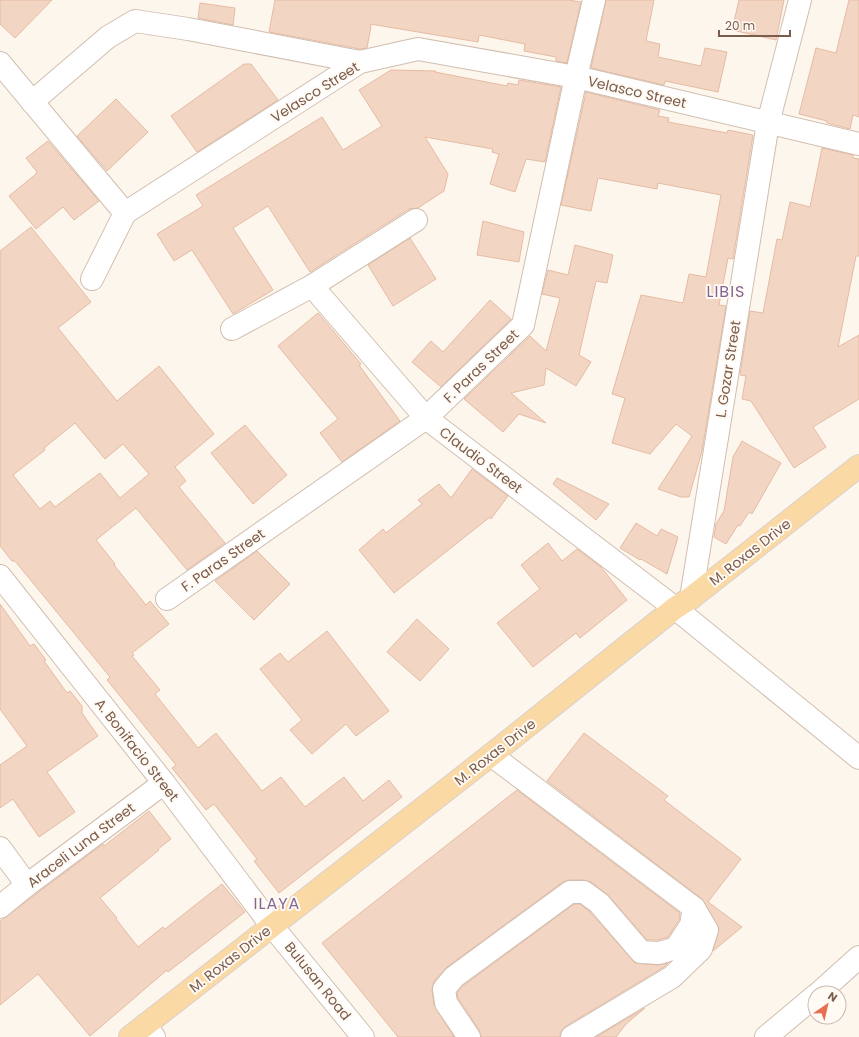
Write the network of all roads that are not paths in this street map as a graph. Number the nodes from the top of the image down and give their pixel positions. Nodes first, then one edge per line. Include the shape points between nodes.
1 (594, 0) edge
2 (800, 0) edge
3 (360, 62) junction
4 (0, 63) edge
5 (576, 77) junction
6 (32, 102) junction
7 (768, 123) junction
8 (859, 144) edge
9 (125, 213) junction
10 (416, 220) dead end
11 (92, 278) dead end
12 (312, 286) junction
13 (232, 329) dead end
14 (426, 418) junction
15 (859, 466) edge
16 (0, 576) edge
17 (167, 599) dead end
18 (683, 603) junction
19 (492, 755) junction
20 (859, 758) edge
21 (164, 784) junction
22 (0, 848) edge
23 (27, 885) junction
24 (0, 907) edge
25 (694, 908) junction
26 (272, 926) junction
27 (859, 957) edge
28 (828, 985) edge
29 (807, 1003) edge
30 (143, 1033) edge
31 (363, 1037) edge
32 (469, 1037) edge
33 (572, 1037) edge
34 (766, 1037) edge

1 - 5 street, F. Paras Street
2 - 7 street, L. Gozar Street
3 - 5 street, Velasco Street via 418,49
3 - 6 street via 135,21 108,37
3 - 9 street, Velasco Street
4 - 6 street
5 - 7 street, Velasco Street
5 - 14 street, F. Paras Street via 523,325
6 - 9 street
7 - 8 street, Velasco Street
7 - 18 street, L. Gozar Street
9 - 11 street
10 - 12 street
12 - 13 street
12 - 14 street, Claudio Street
14 - 17 street, F. Paras Street
14 - 18 street, Claudio Street
15 - 18 main road, M. Roxas Drive
16 - 21 street, A. Bonifacio Street
18 - 19 main road, M. Roxas Drive
18 - 20 street, Claudio Street
19 - 25 street
19 - 26 main road, M. Roxas Drive
21 - 23 street, Araceli Luna Street
21 - 26 street, A. Bonifacio Street
22 - 23 street
23 - 24 street, Araceli Luna Street
25 - 32 street via 691,925 676,948 659,954 641,952 599,903 584,892 570,892 454,977 444,989 446,1003
25 - 33 street via 707,930 701,949 672,977
26 - 30 main road, M. Roxas Drive
26 - 31 street, Bulusan Road
27 - 28 street
29 - 34 street

